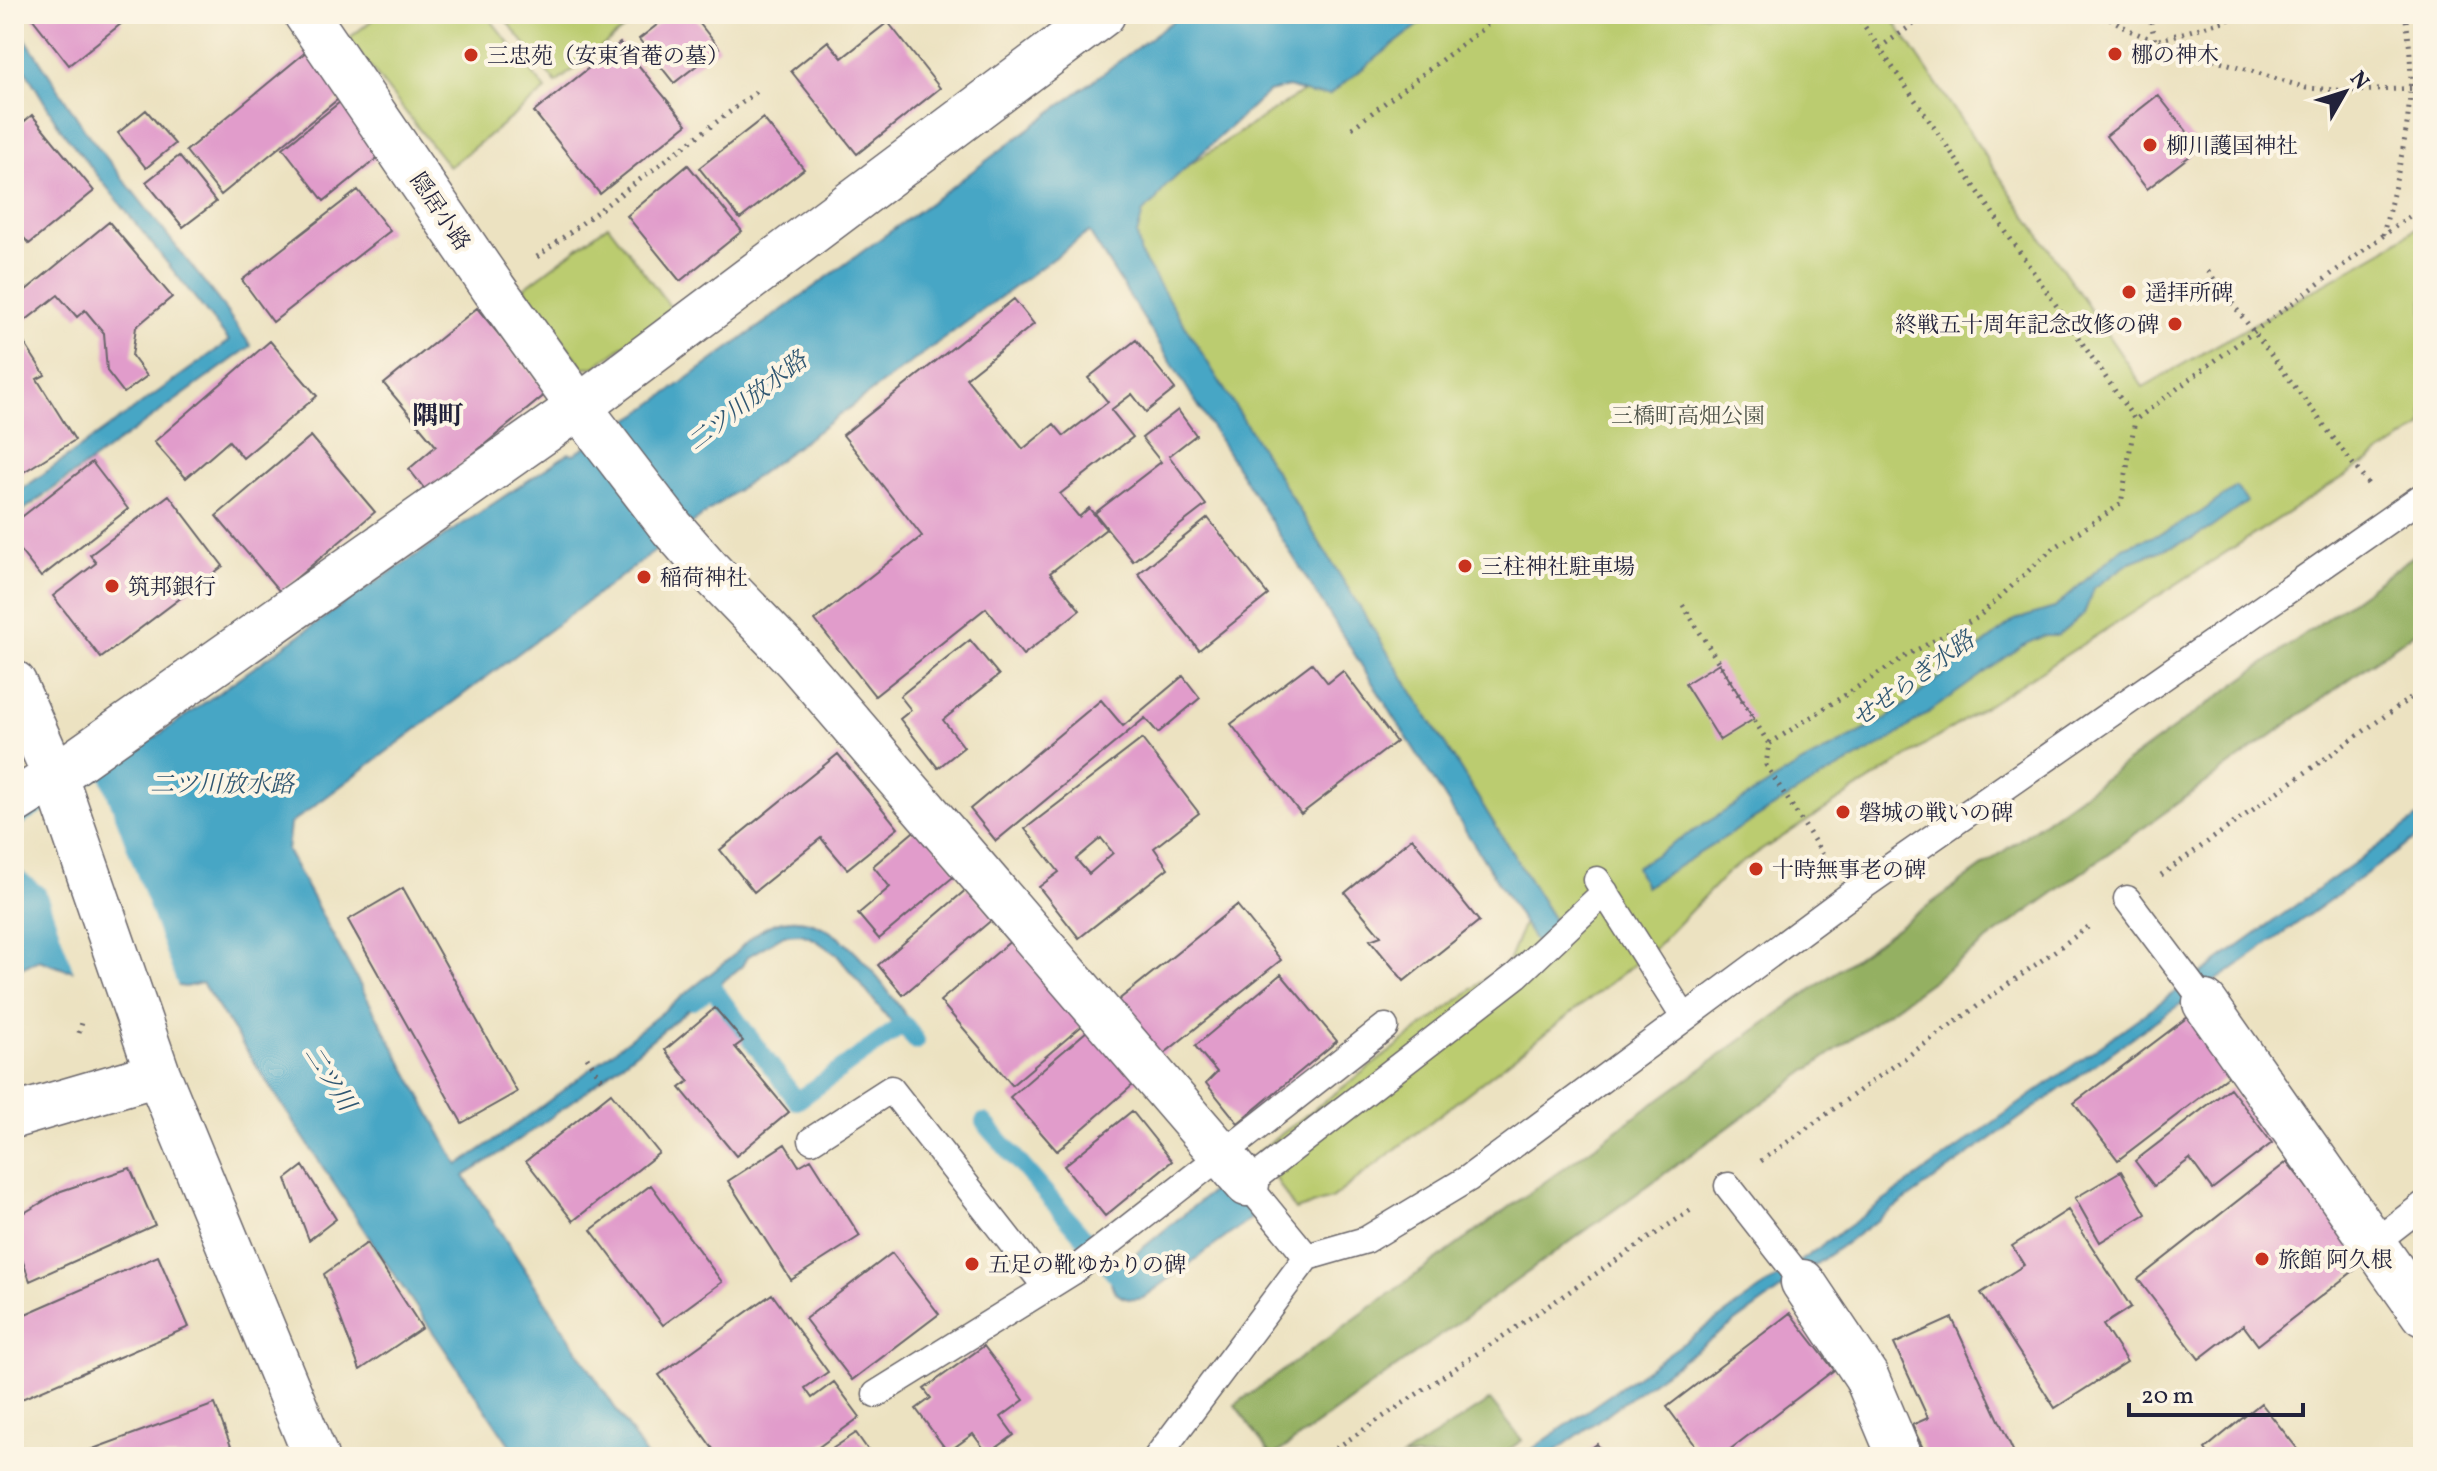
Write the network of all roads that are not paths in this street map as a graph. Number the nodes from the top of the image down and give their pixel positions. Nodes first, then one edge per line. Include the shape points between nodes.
1 (306, 14) edge
2 (1103, 14) edge
3 (589, 420) junction
4 (2423, 496) edge
5 (14, 683) edge
6 (60, 788) junction
7 (14, 802) edge
8 (2127, 899) road end
9 (2194, 988) joint
10 (1684, 1017) junction
11 (1385, 1027) dead end
12 (158, 1074) junction
13 (14, 1116) edge
14 (812, 1140) dead end
15 (1235, 1170) junction
16 (1728, 1186) road end
17 (2423, 1205) edge
18 (2374, 1243) junction
19 (1307, 1257) junction
20 (1795, 1273) joint
21 (1047, 1288) junction
22 (2423, 1314) edge
23 (876, 1394) dead end
24 (316, 1457) edge
25 (1157, 1457) edge
26 (1900, 1457) edge

1 - 3 street, 隠居小路
2 - 3 street
3 - 6 street
3 - 15 street, 隠居小路 via 672,528 796,660
4 - 10 lane
5 - 6 street
6 - 7 street
6 - 12 street
8 - 9 lane
9 - 18 street
10 - 15 lane via 1600,884 1517,975
10 - 19 lane via 1469,1178 1366,1240
11 - 15 lane
12 - 13 street
12 - 24 street
14 - 21 lane via 891,1089
15 - 19 lane
15 - 21 lane
16 - 20 lane
17 - 18 lane
18 - 22 street
19 - 25 lane
20 - 26 street via 1866,1376
21 - 23 lane

